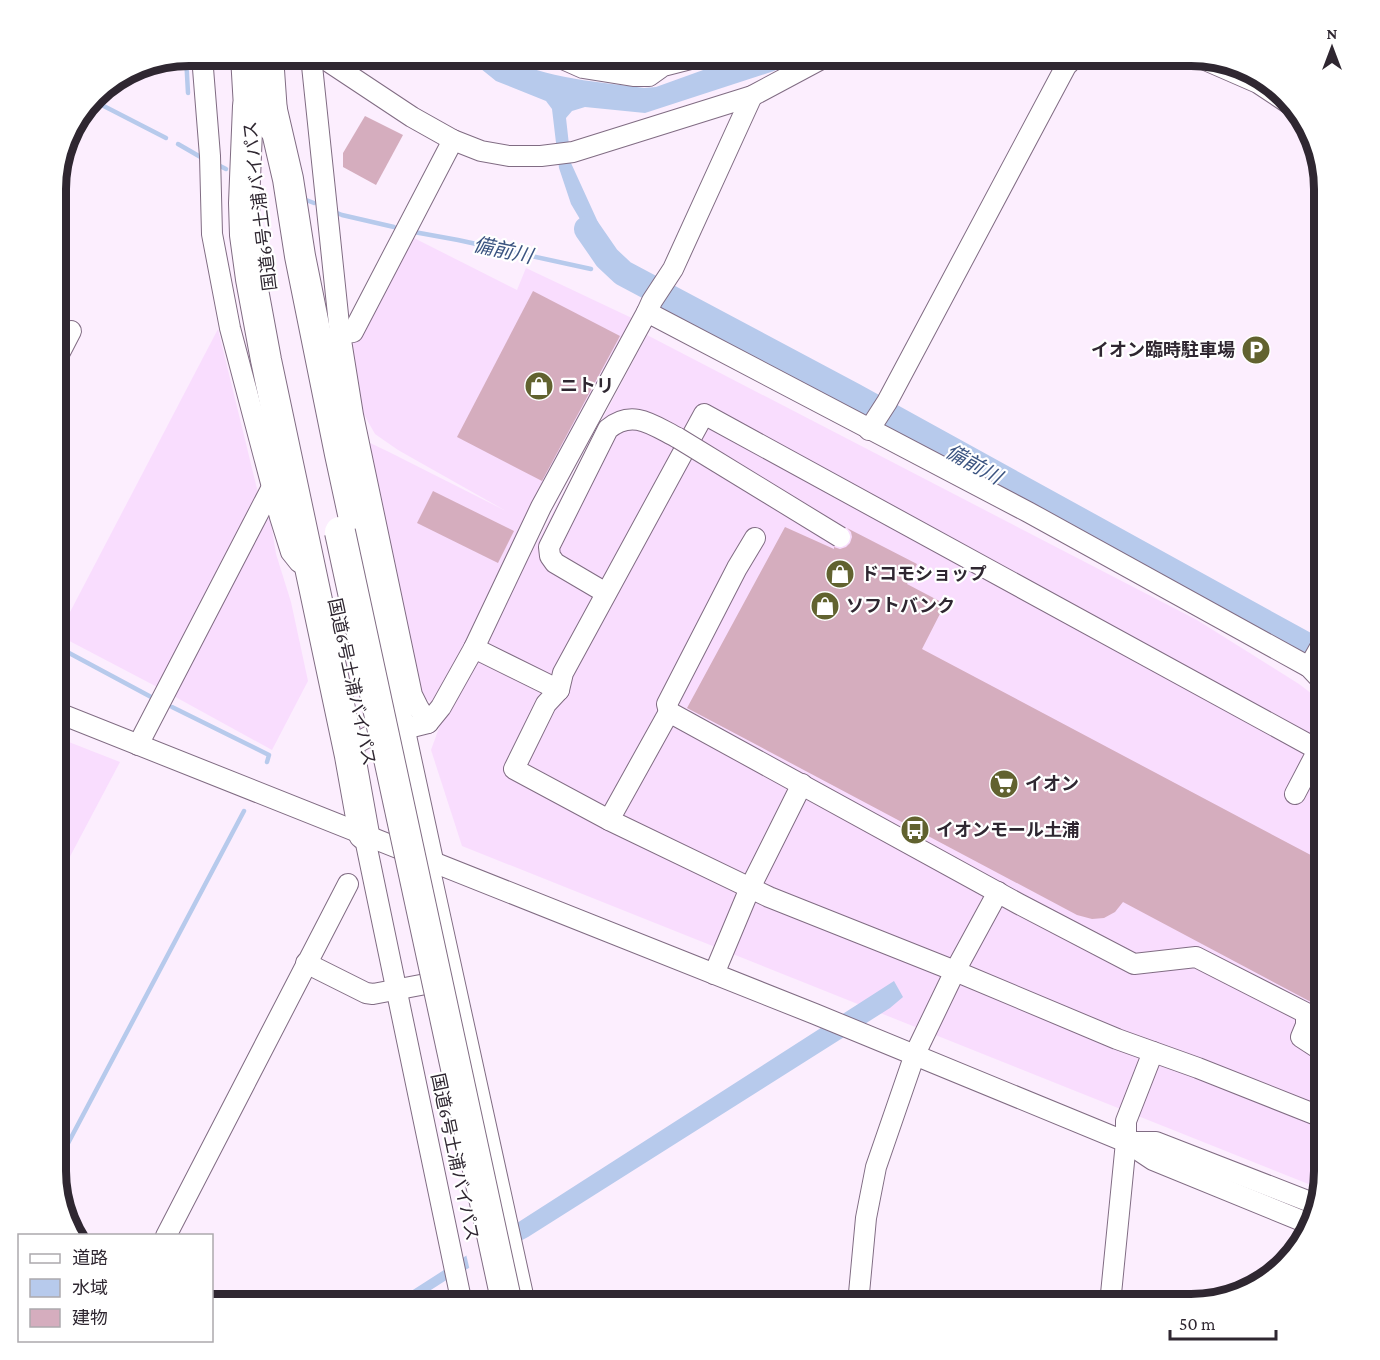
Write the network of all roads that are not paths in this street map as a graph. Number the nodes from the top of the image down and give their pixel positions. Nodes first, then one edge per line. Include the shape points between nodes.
1 (203, 66) edge
2 (249, 66) edge
3 (266, 66) edge
4 (312, 66) edge
5 (335, 66) edge
6 (578, 66) edge
7 (663, 66) edge
8 (799, 66) edge
9 (1066, 66) edge
10 (752, 96) junction
11 (259, 106) junction
12 (453, 140) junction
13 (650, 306) junction
14 (71, 331) dead end
15 (340, 334) junction
16 (66, 341) edge
17 (878, 416) junction
18 (272, 487) junction
19 (330, 533) junction
20 (840, 537) dead end
21 (755, 538) dead end
22 (309, 568) junction
23 (606, 593) junction
24 (474, 648) junction
25 (1314, 649) edge
26 (559, 690) junction
27 (669, 712) junction
28 (66, 716) edge
29 (414, 727) junction
30 (1314, 744) edge
31 (138, 745) junction
32 (350, 756) junction
33 (1314, 762) edge
34 (802, 784) junction
35 (1295, 794) dead end
36 (609, 820) junction
37 (364, 834) junction
38 (428, 861) junction
39 (348, 884) dead end
40 (750, 888) junction
41 (998, 892) junction
42 (306, 963) junction
43 (954, 970) junction
44 (714, 974) junction
45 (454, 979) junction
46 (397, 990) junction
47 (1314, 1045) edge
48 (1153, 1052) junction
49 (915, 1054) junction
50 (1314, 1114) edge
51 (1126, 1142) junction
52 (1310, 1201) edge
53 (1303, 1221) edge
54 (167, 1234) edge
55 (467, 1294) edge
56 (469, 1294) edge
57 (504, 1294) edge
58 (523, 1294) edge
59 (859, 1294) edge
60 (1111, 1294) edge

1 - 18 street via 212,234 230,328
2 - 11 highway, 国道6号土浦バイパス
3 - 11 highway, 国道6号土浦バイパス
4 - 15 street
5 - 12 street
6 - 7 street via 649,76
8 - 10 street
9 - 17 street
10 - 12 street via 573,152 509,156 480,151
10 - 13 street via 673,269
11 - 19 highway, 国道6号土浦バイパス via 261,239 275,330
11 - 22 highway via 244,203 245,235
11 - 29 highway via 288,179 340,454
12 - 15 street via 353,332
13 - 17 street
13 - 24 street via 541,507
14 - 16 street
15 - 29 street via 353,416 412,695 418,707
17 - 25 street via 1028,512
18 - 22 street via 291,552
18 - 31 street
19 - 56 highway, 国道6号土浦バイパス
19 - 57 highway, 国道6号土浦バイパス, bridge
20 - 23 street, bridge via 678,438 644,421 617,421 608,429 549,547 555,563
21 - 27 street via 667,704
22 - 32 highway
23 - 26 street via 563,673
23 - 30 street via 704,414
24 - 26 street
24 - 29 street via 441,707
26 - 36 street via 546,704 514,769
27 - 34 street
27 - 36 street
28 - 31 street
29 - 32 street via 373,734 357,743
29 - 38 highway
31 - 37 street
32 - 37 highway
33 - 35 street
34 - 40 street
34 - 41 street
36 - 40 street
37 - 38 street
37 - 46 street
38 - 44 street
38 - 45 street
39 - 42 street
40 - 43 street
40 - 44 street
41 - 43 street
41 - 47 street via 1134,964 1196,957 1204,960 1306,1013 1301,1037
42 - 46 street via 366,993
42 - 54 street
43 - 48 street
43 - 49 street
44 - 49 street
45 - 46 street
45 - 58 street
46 - 55 street via 447,1231
48 - 50 street
48 - 51 street via 1126,1121
49 - 51 street
49 - 59 street via 876,1167 866,1218
51 - 52 street via 1156,1142
51 - 53 street via 1153,1160
51 - 60 street

